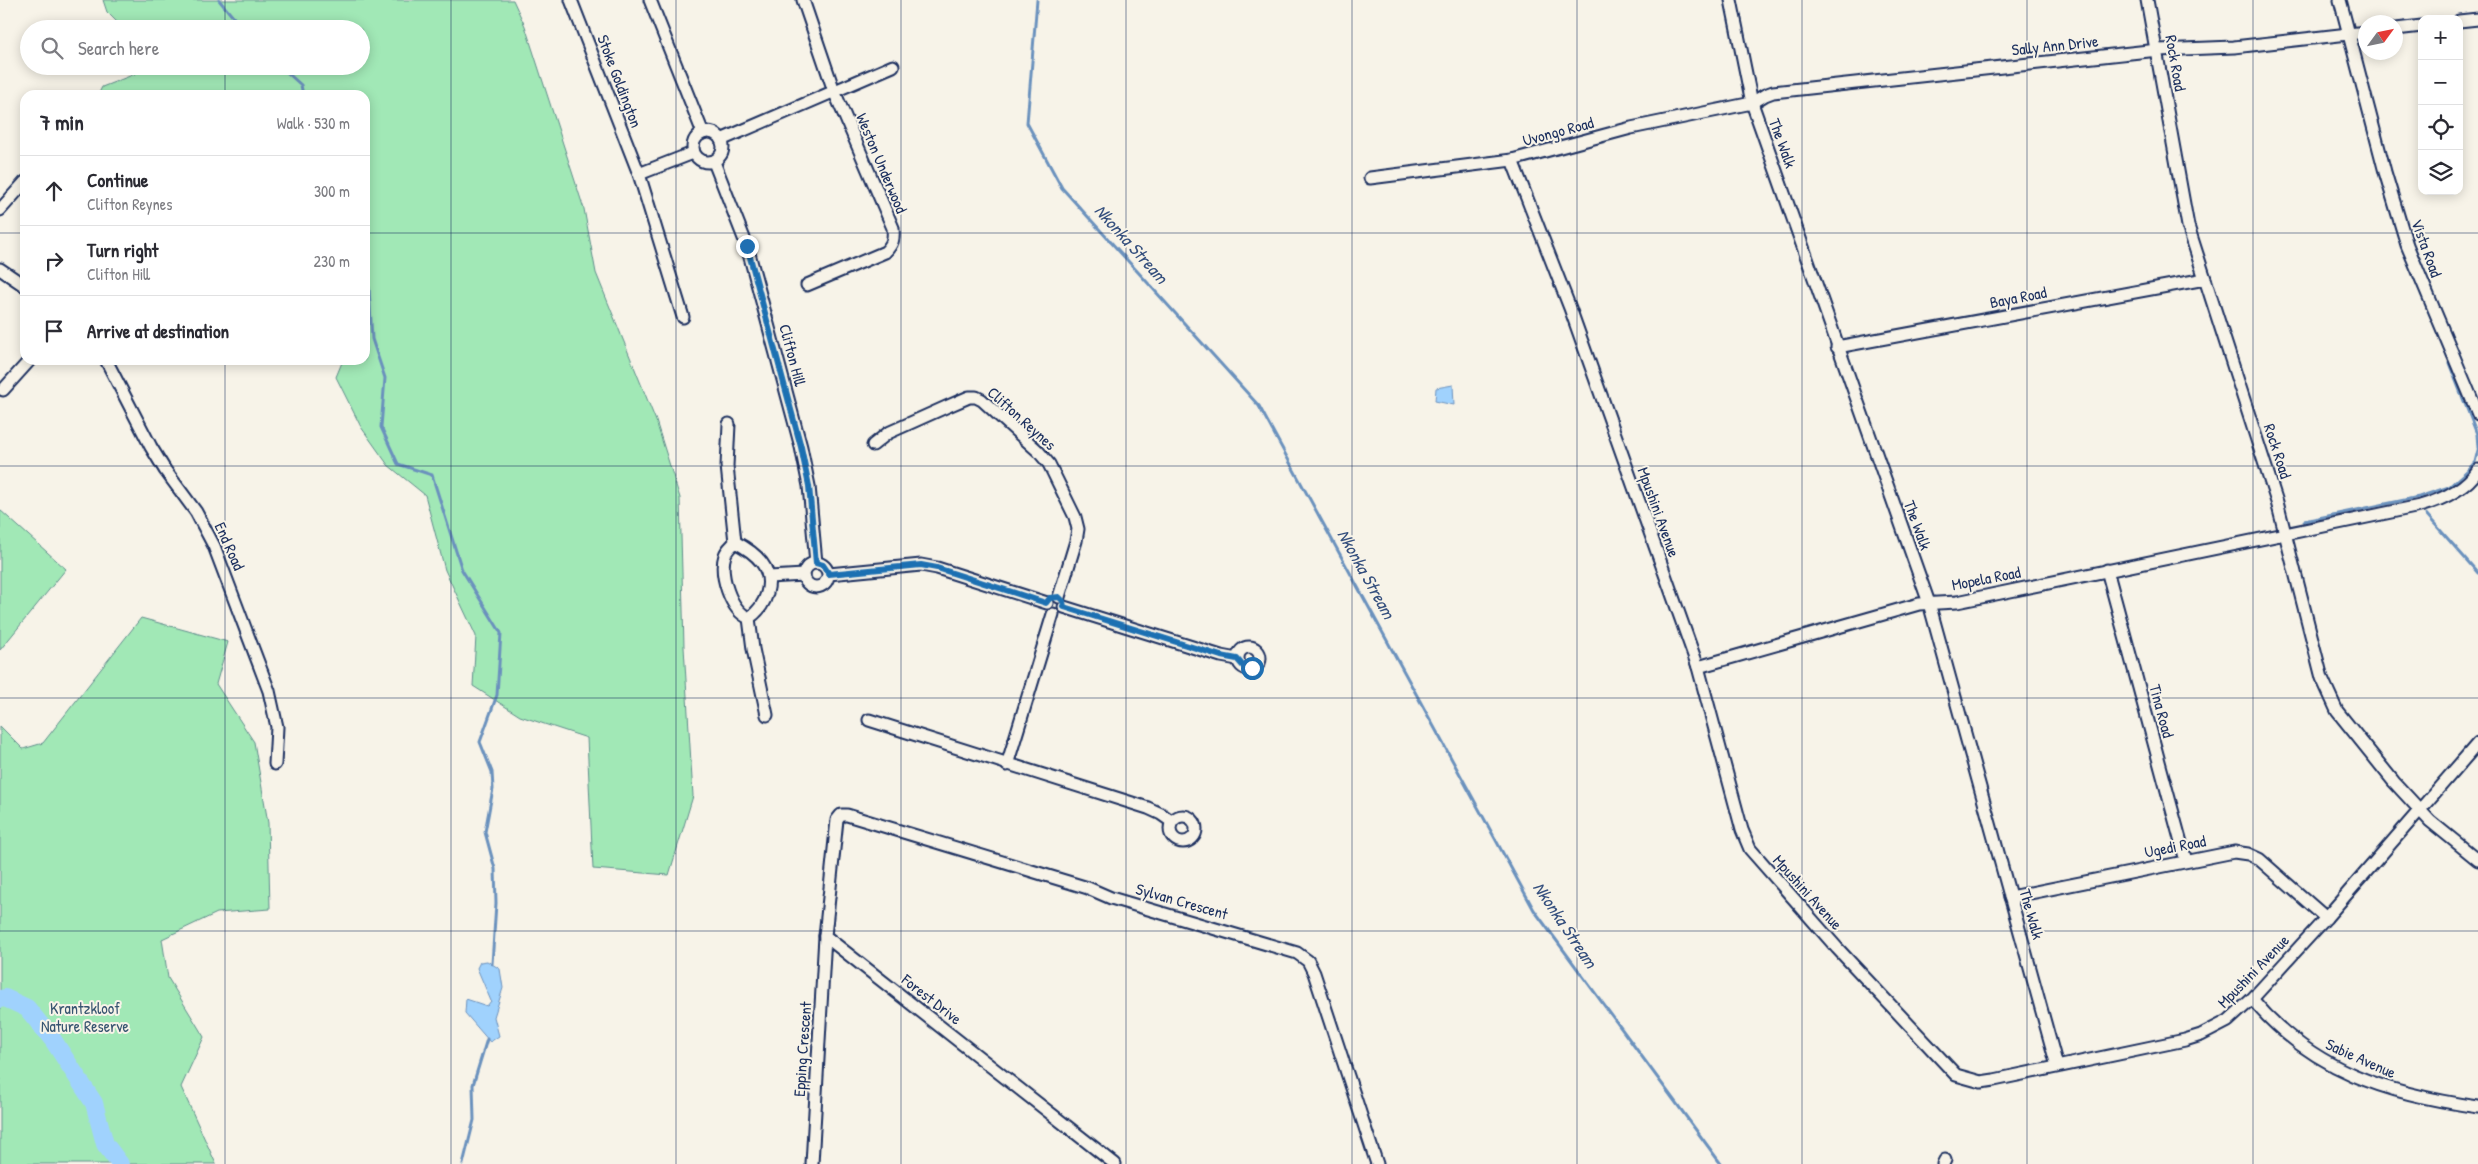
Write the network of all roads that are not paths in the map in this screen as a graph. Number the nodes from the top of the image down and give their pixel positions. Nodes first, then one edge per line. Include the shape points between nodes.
1 (571, 0) edge
2 (650, 0) edge
3 (804, 0) edge
4 (1731, 0) edge
5 (2147, 0) edge
6 (2340, 0) edge
7 (2478, 19) edge
8 (2463, 21) edge
9 (2418, 26) edge
10 (2403, 28) edge
11 (2358, 33) edge
12 (2348, 35) junction
13 (2158, 50) junction
14 (893, 66) dead end
15 (834, 91) junction
16 (1752, 103) junction
17 (703, 133) junction
18 (721, 140) junction
19 (693, 153) junction
20 (1512, 160) junction
21 (714, 162) junction
22 (639, 174) junction
23 (1370, 178) dead end
24 (20, 188) edge
25 (0, 210) edge
26 (0, 269) edge
27 (2205, 279) junction
28 (20, 283) edge
29 (807, 285) dead end
30 (683, 317) dead end
31 (1837, 347) junction
32 (25, 365) edge
33 (109, 365) edge
34 (2, 390) dead end
35 (2478, 414) edge
36 (729, 424) dead end
37 (873, 445) dead end
38 (2478, 470) edge
39 (2285, 534) junction
40 (735, 542) junction
41 (816, 563) junction
42 (2107, 570) junction
43 (829, 574) junction
44 (804, 575) junction
45 (769, 577) junction
46 (1061, 602) junction
47 (1046, 603) junction
48 (1929, 603) junction
49 (1052, 614) junction
50 (749, 618) junction
51 (1237, 659) dead end
52 (1698, 667) junction
53 (767, 715) dead end
54 (869, 720) dead end
55 (2478, 743) edge
56 (275, 764) dead end
57 (1007, 765) junction
58 (2419, 811) junction
59 (1171, 821) dead end
60 (2478, 860) edge
61 (2186, 861) junction
62 (2010, 897) junction
63 (2326, 918) junction
64 (826, 936) junction
65 (2252, 999) junction
66 (2057, 1066) junction
67 (2478, 1107) edge
68 (812, 1164) edge
69 (1115, 1164) edge
70 (1377, 1164) edge

1 - 22 street, Stoke Goldington
2 - 17 street
3 - 15 street, Weston Underwood
4 - 16 street, The Walk
5 - 13 street, Rock Road
6 - 12 street, Vista Road
7 - 8 street
9 - 10 street
11 - 12 street, Sally Ann Drive
12 - 13 street, Sally Ann Drive via 2234,47
12 - 35 street, Vista Road via 2407,245
13 - 16 street, Sally Ann Drive via 1773,92
13 - 27 street, Rock Road via 2184,208
14 - 15 street
15 - 18 street
15 - 29 street, Weston Underwood via 893,228 894,239 885,252
16 - 20 street, Uvongo Road via 1631,128
16 - 31 street, The Walk
17 - 18 street via 713,133
17 - 19 street via 695,138
18 - 21 street via 722,155
19 - 21 street via 704,162
19 - 22 street
20 - 23 street, Uvongo Road
20 - 52 street, Mpushini Avenue via 1570,308
21 - 41 street, Clifton Hill via 747,246 801,447 809,486
22 - 30 street, Stoke Goldington
24 - 25 street
26 - 28 street
27 - 31 street, Baya Road
27 - 39 street, Rock Road
31 - 48 street, The Walk
32 - 34 street
33 - 56 street, End Road via 164,470 196,512 214,546 270,691 277,727
36 - 40 street via 727,466
37 - 46 street, Clifton Reynes via 888,433 969,397 982,400 1050,464 1075,517 1078,529
38 - 39 street via 2466,484 2428,504
39 - 42 street, Mopela Road
39 - 58 street, Rock Road via 2304,614 2330,697 2368,752
40 - 45 street via 759,558
40 - 50 street via 725,555 728,592 741,614
41 - 43 street via 823,565
41 - 44 street via 809,565
42 - 48 street, Mopela Road via 1957,602
42 - 61 street, Tina Road
43 - 44 street via 826,582 815,586 808,583
43 - 47 street via 921,565
44 - 45 street
45 - 50 street via 762,606
46 - 47 street via 1050,598
46 - 49 street via 1061,612
46 - 51 street
47 - 49 street
48 - 52 street, Mopela Road
48 - 62 street, The Walk
49 - 57 street
50 - 53 street
52 - 66 street, Mpushini Avenue via 1750,849 1837,948 1956,1075 1981,1082
54 - 57 street
55 - 58 street, Mpushini Avenue
57 - 59 street via 1148,808
58 - 60 street, Rock Road
58 - 63 street, Mpushini Avenue
61 - 62 street, Ugedi Road
61 - 63 street, Ugedi Road via 2234,852 2248,854 2271,868
62 - 66 street, The Walk
63 - 65 street, Mpushini Avenue
64 - 68 street, Epping Crescent
64 - 69 street, Forest Drive
64 - 70 street, Sylvan Crescent via 837,820 841,815 848,815 1297,953 1308,961 1314,973
65 - 66 street, Mpushini Avenue via 2228,1021 2201,1035
65 - 67 street, Sabie Avenue via 2287,1036 2330,1065 2429,1100

